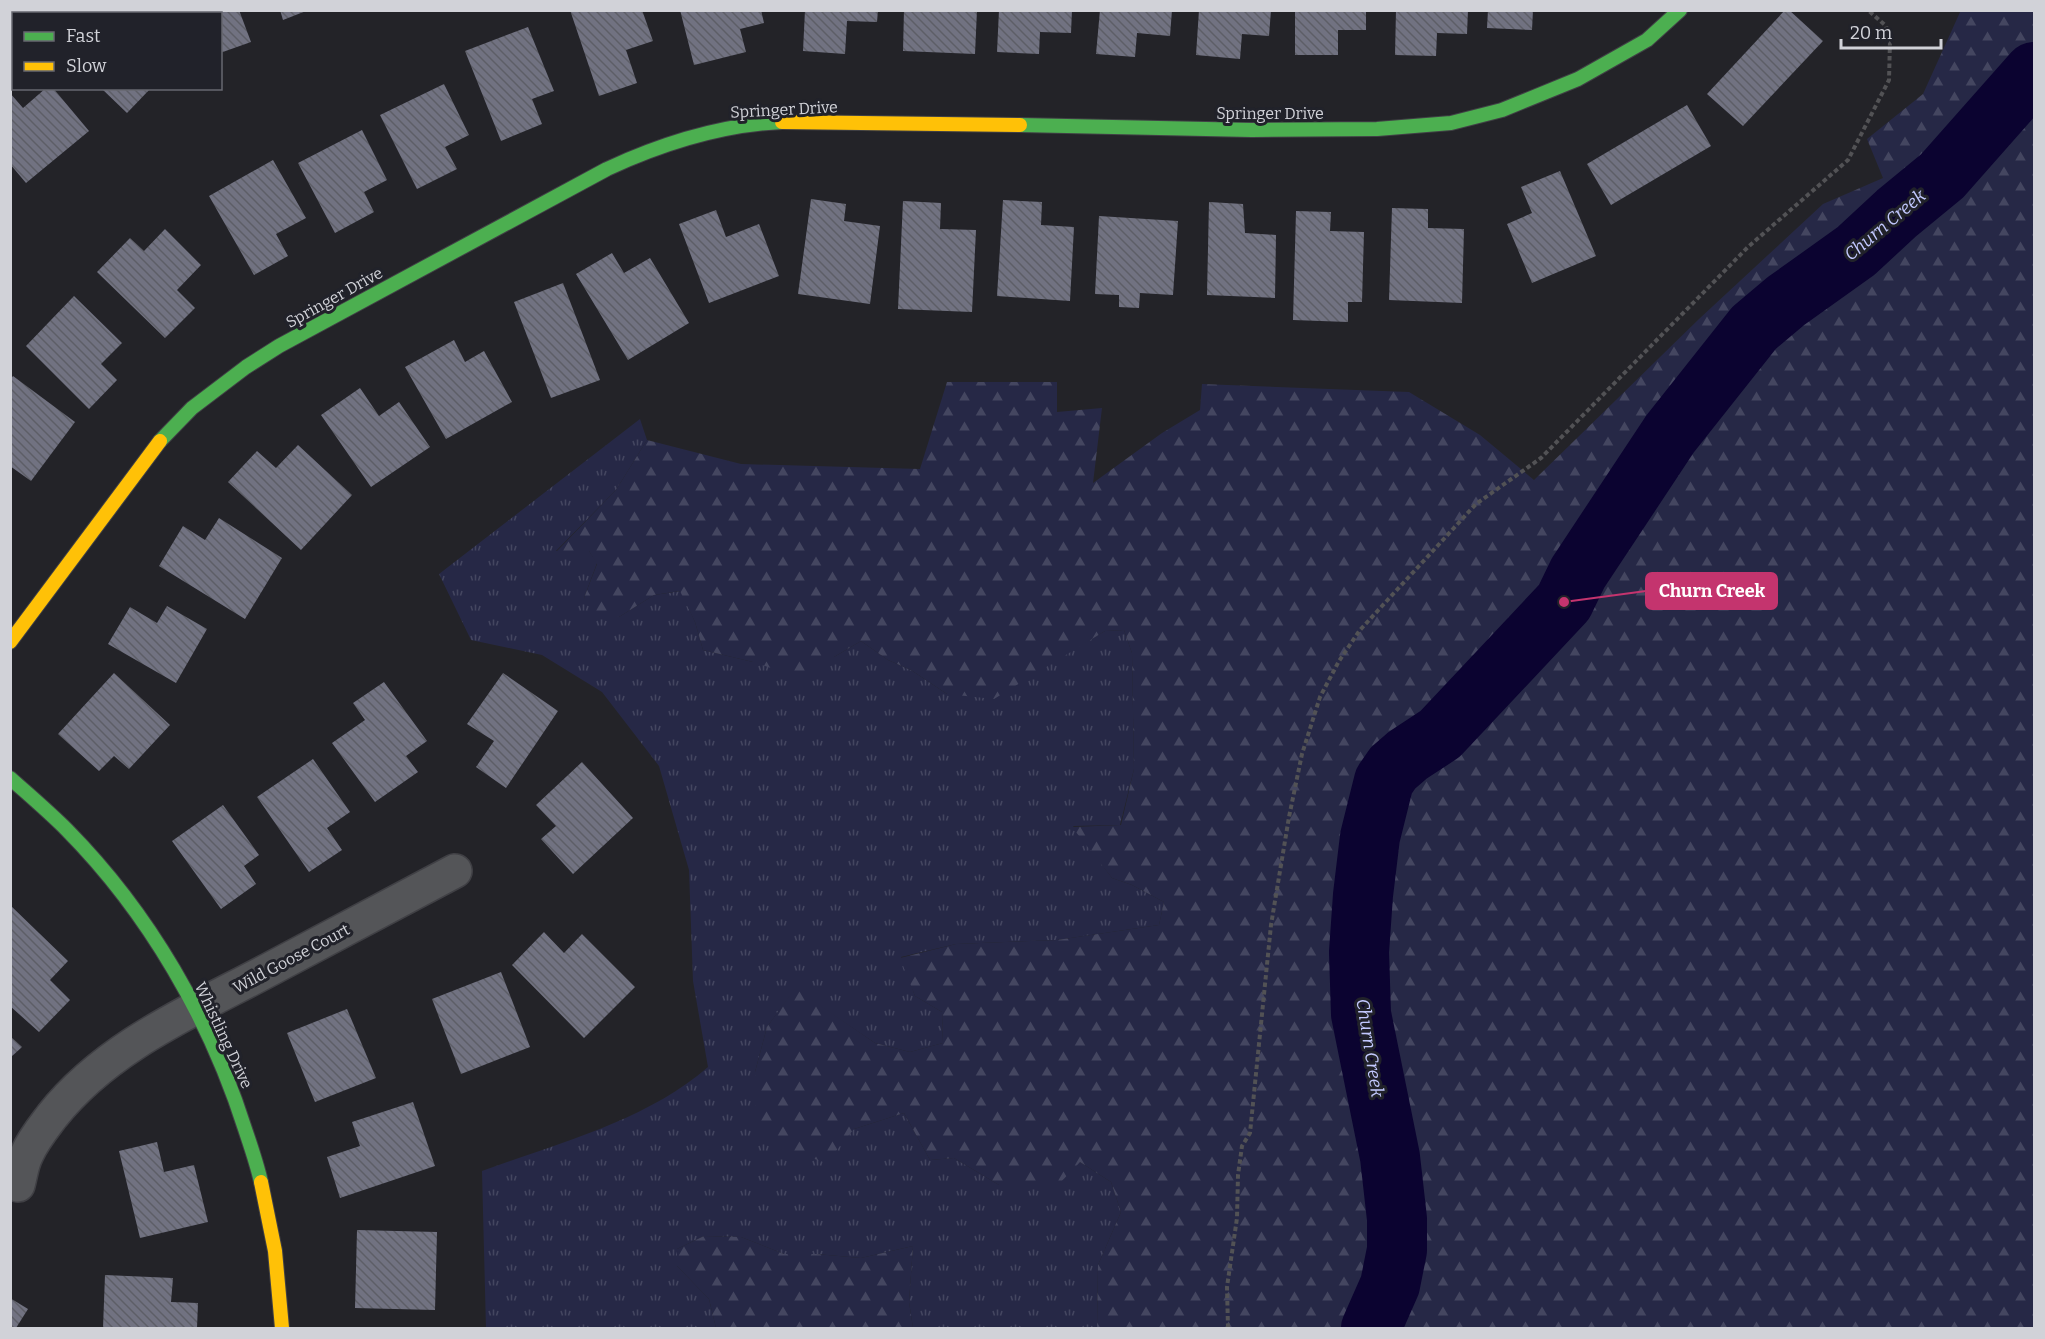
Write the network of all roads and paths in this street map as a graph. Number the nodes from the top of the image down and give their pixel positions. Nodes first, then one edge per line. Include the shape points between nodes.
1 (1680, 10) edge
2 (1868, 10) edge
3 (10, 642) edge
4 (10, 778) edge
5 (455, 871) dead end
6 (197, 1008) junction
7 (18, 1185) dead end
8 (282, 1329) edge
9 (1228, 1329) edge

1 - 3 street, Springer Drive via 1647,40 1578,79 1502,110 1451,123 1377,129 1252,130 801,121 714,130 651,149 478,237 279,346 217,387 192,408 137,469
2 - 9 path via 1886,26 1890,41 1888,80 1848,160 1748,247 1541,458 1476,504 1360,630 1320,697 1302,754 1271,925 1250,1133 1242,1146 1238,1175 1237,1218 1227,1287
4 - 6 street, Whistling Drive via 64,827 118,889
5 - 6 street, Wild Goose Court
6 - 7 street, Wild Goose Court via 148,1035 89,1076 37,1137 26,1154
6 - 8 street, Whistling Drive via 231,1085 260,1178 279,1272

